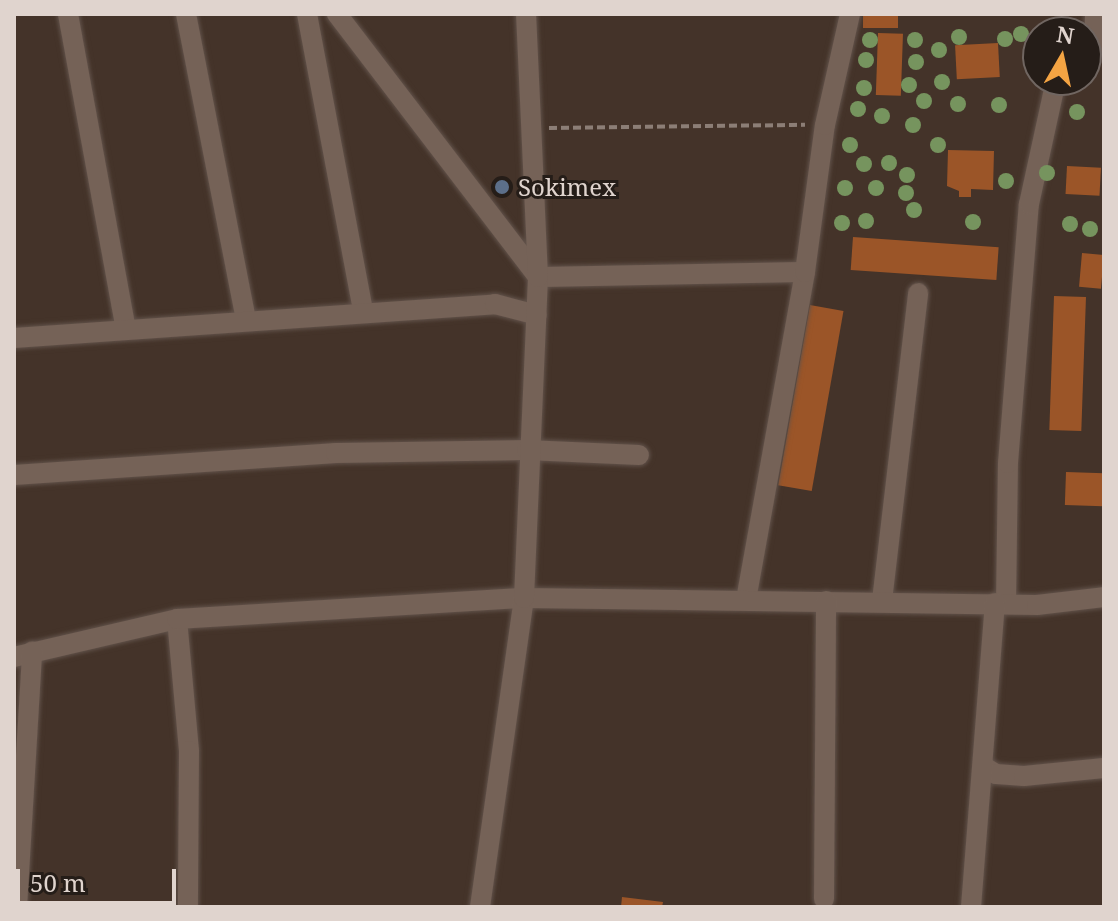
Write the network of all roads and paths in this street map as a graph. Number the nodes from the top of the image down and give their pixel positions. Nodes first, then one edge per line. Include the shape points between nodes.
1 (68, 14) edge
2 (186, 14) edge
3 (307, 14) edge
4 (337, 14) edge
5 (526, 14) edge
6 (850, 14) edge
7 (1053, 96) edge
8 (825, 125) junction
9 (531, 128) junction
10 (805, 272) junction
11 (538, 277) junction
12 (918, 293) dead end
13 (363, 311) junction
14 (537, 315) junction
15 (246, 319) junction
16 (125, 326) junction
17 (14, 338) edge
18 (527, 450) junction
19 (639, 455) dead end
20 (14, 475) edge
21 (1104, 597) edge
22 (524, 598) junction
23 (746, 600) junction
24 (826, 601) junction
25 (882, 601) junction
26 (1000, 604) junction
27 (177, 619) junction
28 (23, 654) edge
29 (983, 766) junction
30 (1104, 768) edge
31 (824, 899) dead end
32 (188, 905) dead end
33 (17, 907) edge
34 (480, 907) edge
35 (971, 907) edge

1 - 16 street
2 - 15 street
3 - 13 street
4 - 11 street
5 - 9 street
6 - 8 street
7 - 26 street via 1029,204
8 - 9 path
8 - 10 street
9 - 11 street
10 - 11 street
10 - 23 street
11 - 14 street
12 - 25 street
13 - 14 street via 495,304
13 - 15 street
14 - 18 street
15 - 16 street
16 - 17 street
18 - 19 street
18 - 20 street via 336,453
18 - 22 street
21 - 26 street
22 - 23 street
22 - 27 street
22 - 34 street
23 - 24 street
24 - 25 street
24 - 31 street
25 - 26 street
26 - 29 street
27 - 28 street
27 - 32 street via 189,751
28 - 33 street
29 - 30 street via 996,774 1024,776
29 - 35 street

